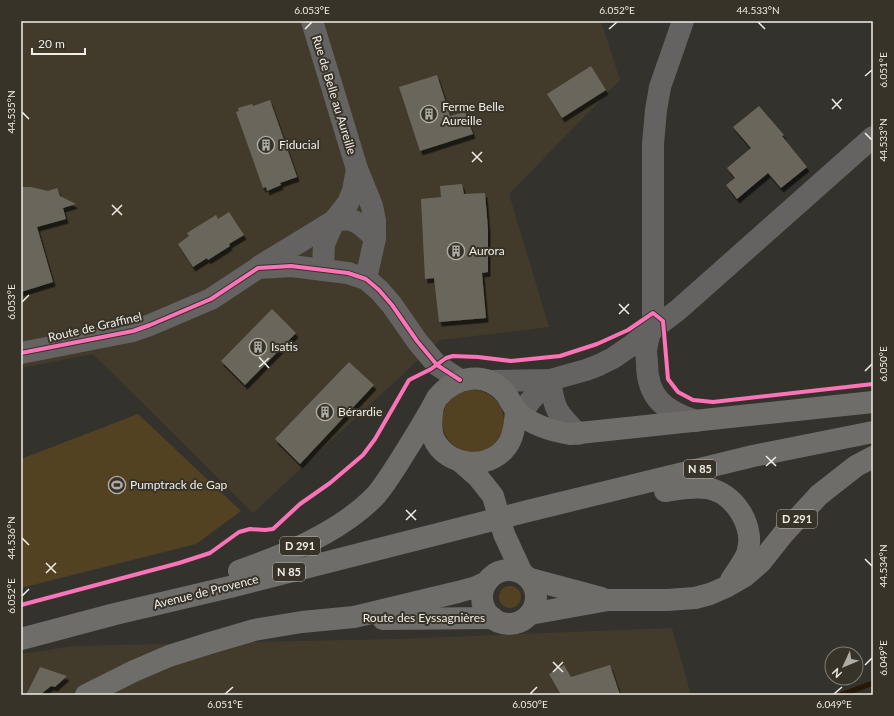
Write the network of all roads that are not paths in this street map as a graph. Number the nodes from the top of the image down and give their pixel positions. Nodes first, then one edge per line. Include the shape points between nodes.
1 (312, 21) edge
2 (684, 21) edge
3 (873, 137) edge
4 (357, 169) junction
5 (334, 221) junction
6 (375, 238) junction
7 (258, 268) junction
8 (323, 270) junction
9 (366, 279) junction
10 (652, 330) junction
11 (417, 341) junction
12 (24, 350) edge
13 (460, 380) junction
14 (550, 380) junction
15 (488, 382) junction
16 (435, 402) junction
17 (873, 402) edge
18 (517, 416) junction
19 (696, 421) junction
20 (873, 432) edge
21 (578, 434) junction
22 (504, 450) junction
23 (873, 457) edge
24 (460, 462) junction
25 (493, 496) junction
26 (536, 509) junction
27 (504, 534) junction
28 (526, 576) junction
29 (491, 578) junction
30 (726, 587) junction
31 (608, 600) junction
32 (115, 614) junction
33 (530, 614) junction
34 (354, 617) junction
35 (493, 618) junction
36 (21, 639) edge
37 (86, 695) edge

1 - 4 street, Rue de Belle au Aureille
2 - 10 street via 660,87 656,110 653,144
3 - 10 street via 678,310
4 - 5 street, Rue de Belle au Aureille via 348,203
4 - 6 street, Rue de Belle au Aureille via 372,206
5 - 6 street via 344,218 354,220
5 - 7 street, Rue de Belle au Aureille
5 - 8 street via 324,244
6 - 9 street, Rue de Belle au Aureille
7 - 8 street, Route de Graffinel via 291,266
7 - 12 street, Route de Graffinel via 210,299 150,326 126,333
8 - 9 street, Route de Graffinel via 348,273
9 - 11 street, Route de Graffinel via 392,305
10 - 14 street via 599,365
10 - 19 street via 646,351 650,388 669,409
11 - 13 street, Route de Graffinel via 437,365
11 - 16 street, Route de Graffinel via 431,369
13 - 15 main road
13 - 16 main road via 444,390
14 - 15 street
14 - 18 street
14 - 21 street via 555,407
15 - 18 main road via 506,394
16 - 24 main road via 431,426 434,437 447,454
16 - 32 main road, D 291 via 395,469 377,493 343,522 285,554
17 - 19 main road
18 - 21 main road via 553,431
18 - 22 main road via 514,433
19 - 21 main road
20 - 26 main road, N 85 via 753,456
22 - 24 main road via 482,463
22 - 25 main road
23 - 30 main road, D 291 via 856,466 819,495 761,562 745,576
24 - 25 main road
25 - 27 main road
26 - 30 main road via 692,487 709,488 725,496 745,519 747,554
26 - 32 main road, Avenue de Provence / N 85
27 - 28 main road
27 - 29 main road
28 - 29 main road via 515,570 508,570
28 - 31 main road, D 291
28 - 33 main road via 534,586 536,600
29 - 34 main road, Route des Eyssagnières via 476,587
29 - 35 main road via 484,589 483,597 484,605
30 - 31 main road, D 291 via 696,598
31 - 33 main road, D 291
32 - 36 main road, Avenue de Provence / N 85
33 - 35 main road via 516,623
34 - 35 main road, Route des Eyssagnières
34 - 37 main road, Route des Eyssagnières via 254,630 168,656

